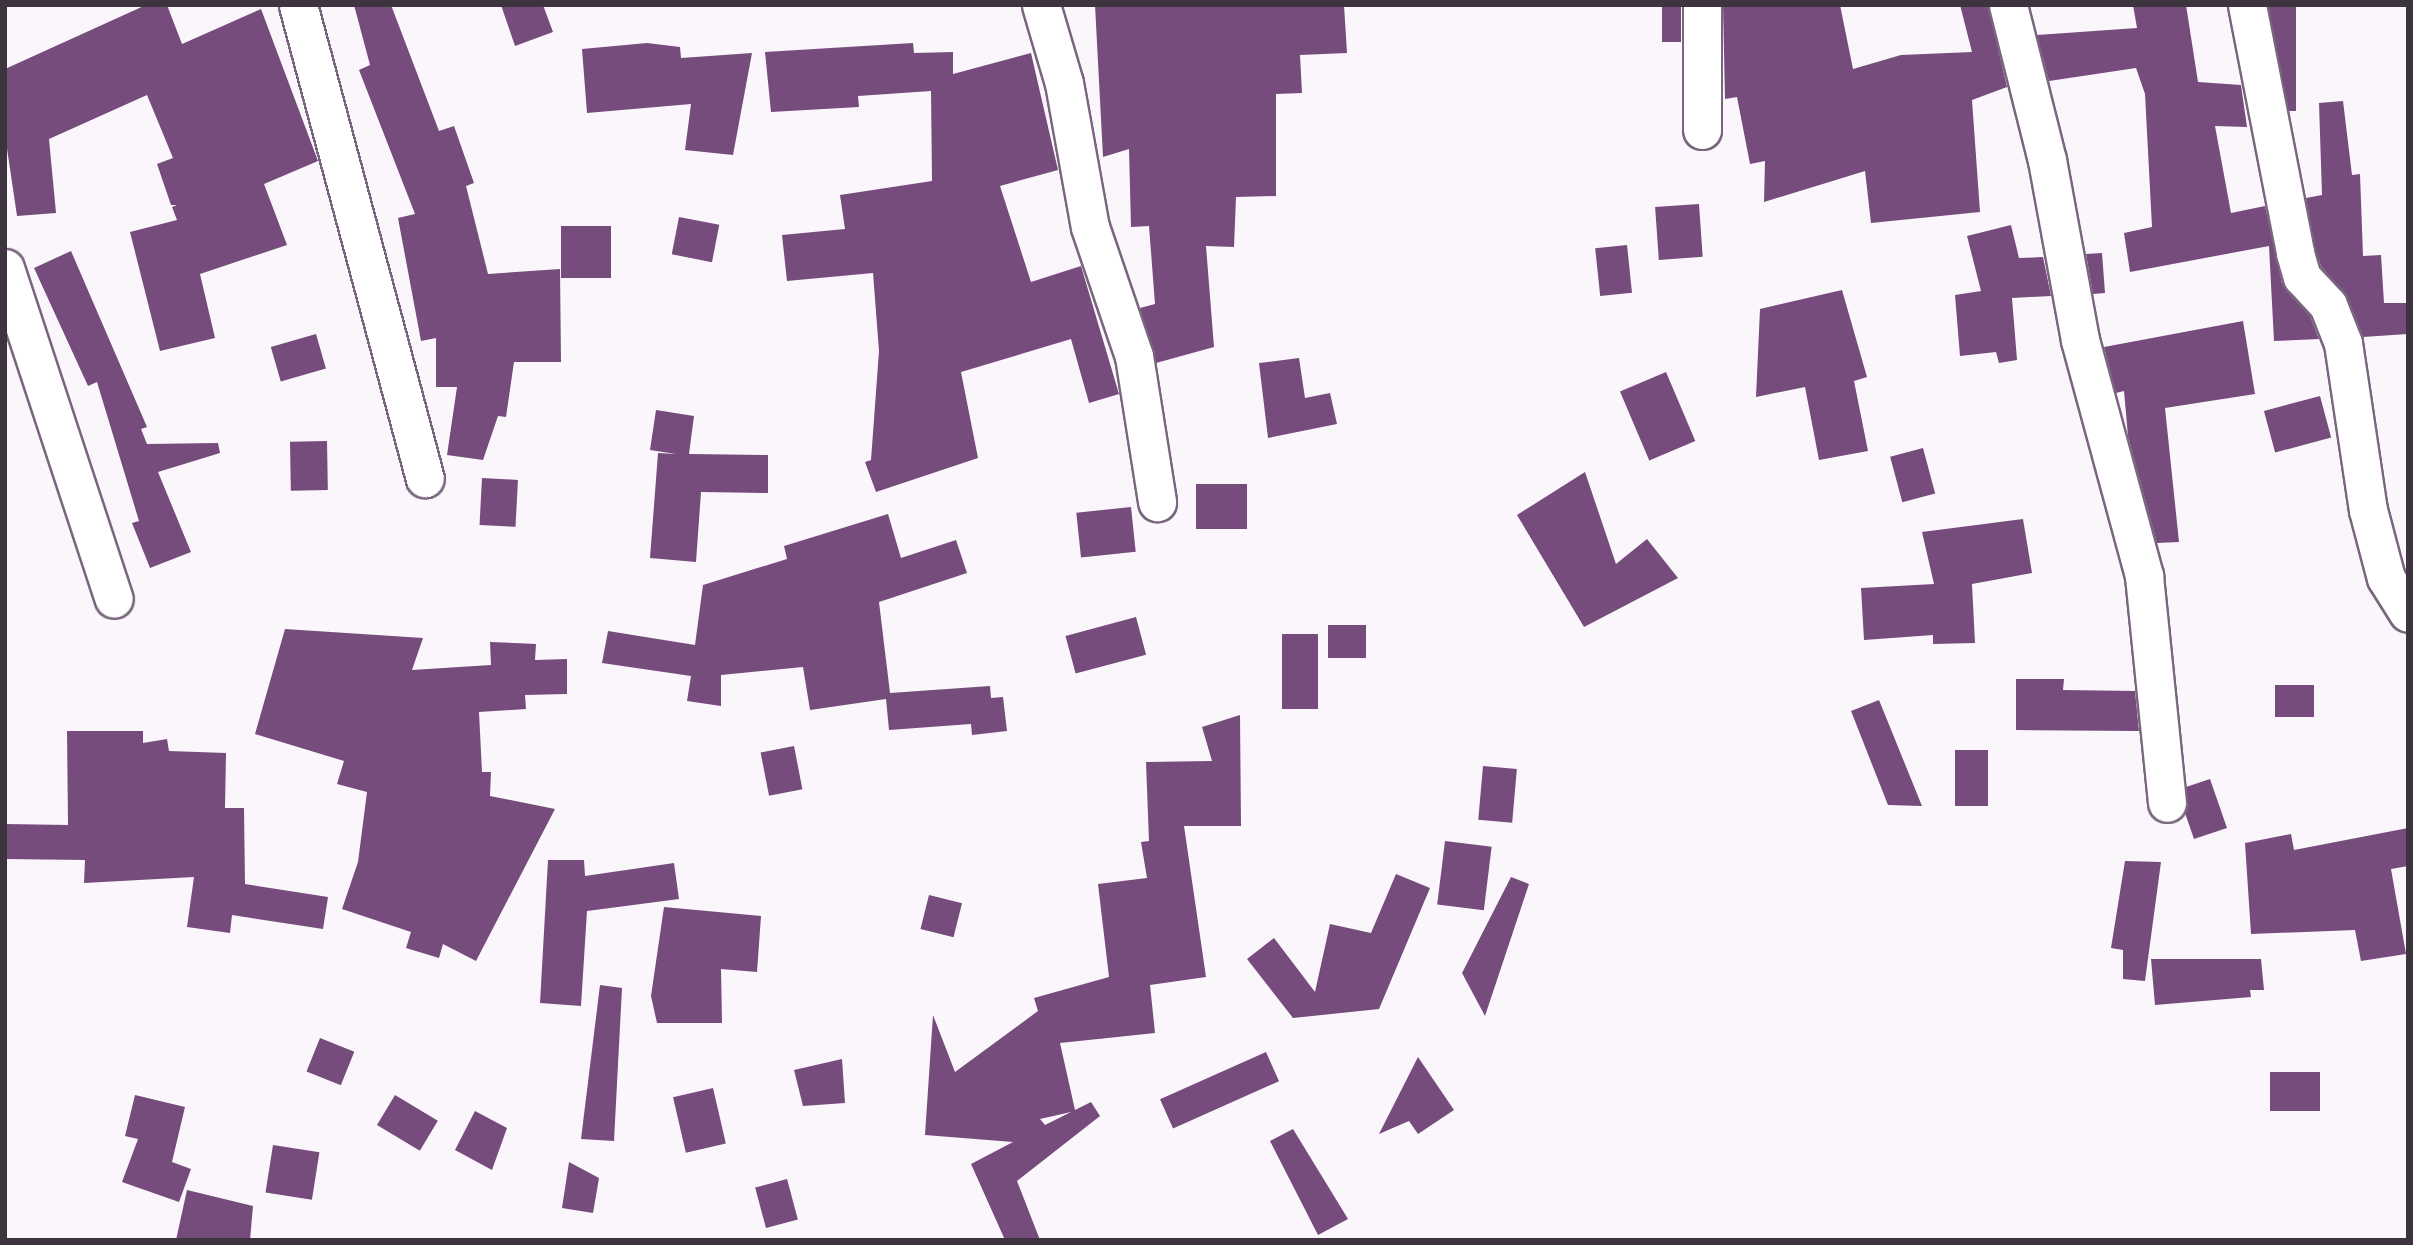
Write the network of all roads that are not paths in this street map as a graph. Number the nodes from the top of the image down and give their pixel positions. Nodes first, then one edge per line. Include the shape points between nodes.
1 (298, 5) edge
2 (1041, 5) edge
3 (1702, 5) edge
4 (2247, 5) edge
5 (2017, 7) edge
6 (1702, 130) dead end
7 (5, 268) edge
8 (425, 478) dead end
9 (1157, 502) dead end
10 (114, 599) dead end
11 (2408, 613) edge
12 (2167, 803) dead end

1 - 8 street
2 - 9 street via 1064,83 1090,227 1134,356
3 - 6 street
4 - 11 street via 2295,253 2302,277 2328,305 2343,343 2368,510 2386,578
5 - 12 street via 2080,340 2144,576
7 - 10 street

